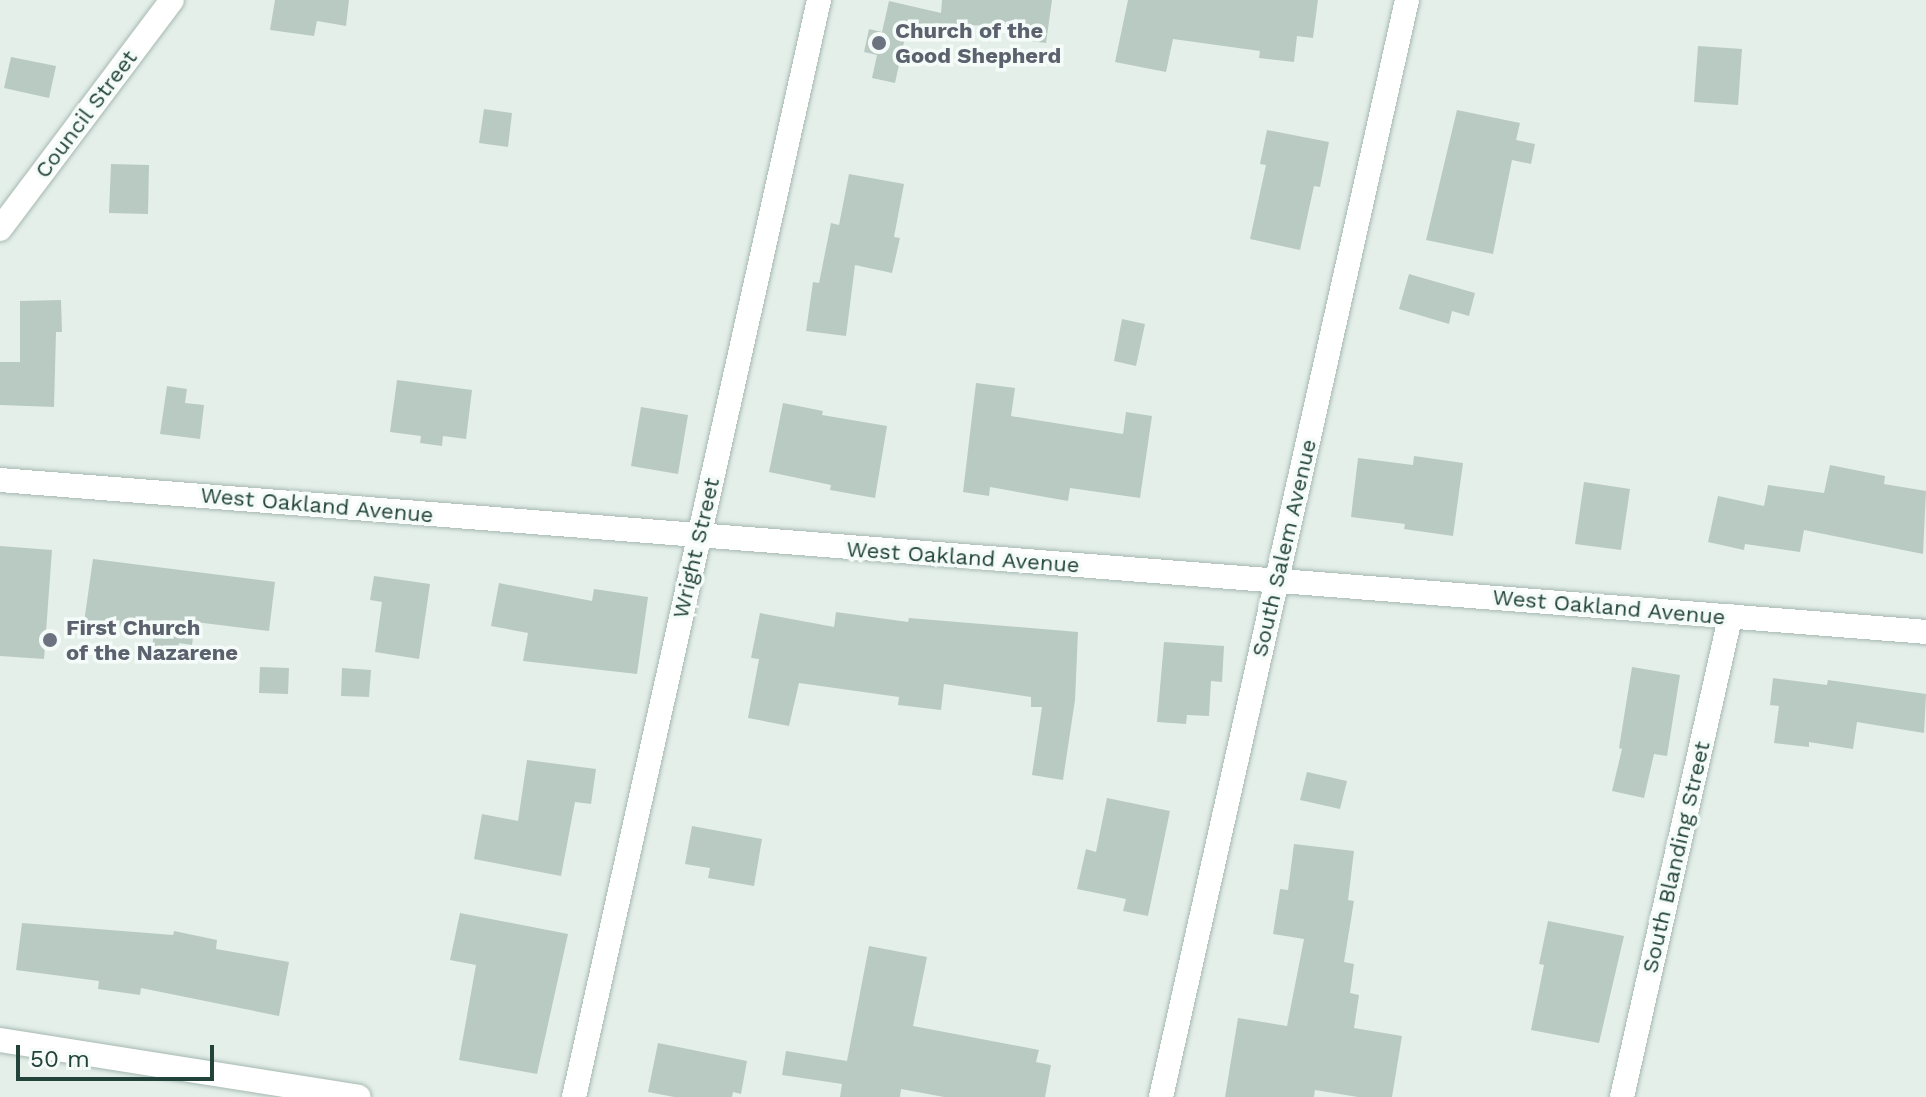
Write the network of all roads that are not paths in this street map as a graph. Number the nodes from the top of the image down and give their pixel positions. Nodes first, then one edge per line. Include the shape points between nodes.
1 (172, 0) edge
2 (819, 0) edge
3 (1407, 0) edge
4 (0, 229) edge
5 (0, 480) edge
6 (699, 537) junction
7 (1277, 580) junction
8 (1730, 616) junction
9 (1926, 632) edge
10 (0, 1040) edge
11 (358, 1097) edge
12 (574, 1097) edge
13 (1161, 1097) edge
14 (1622, 1097) edge

1 - 4 street, Council Street
2 - 6 street, Wright Street
3 - 7 street, South Salem Avenue
5 - 6 street, West Oakland Avenue
6 - 7 street, West Oakland Avenue
6 - 12 street, Wright Street
7 - 8 street, West Oakland Avenue
7 - 13 street, South Salem Avenue
8 - 9 street, West Oakland Avenue
8 - 14 street, South Blanding Street
10 - 11 street

